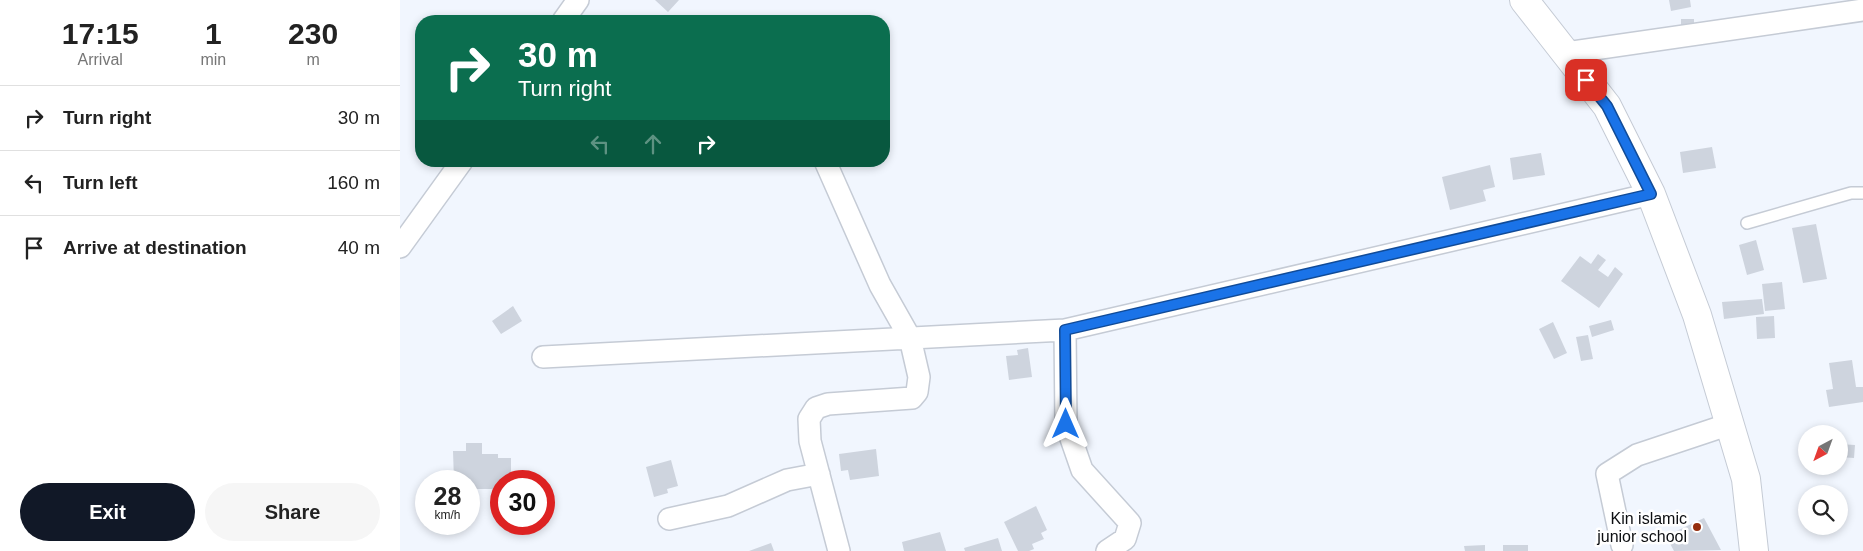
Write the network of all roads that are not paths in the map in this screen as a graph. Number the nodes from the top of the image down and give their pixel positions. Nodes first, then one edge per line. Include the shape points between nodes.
1 (578, 0) edge
2 (1524, 0) edge
3 (1863, 10) edge
4 (567, 15) edge
5 (1566, 53) junction
6 (458, 167) edge
7 (828, 167) edge
8 (1863, 193) edge
9 (1651, 194) junction
10 (1747, 223) dead end
11 (400, 246) edge
12 (1065, 330) junction
13 (910, 338) junction
14 (543, 357) dead end
15 (1730, 424) junction
16 (819, 474) junction
17 (669, 519) dead end
18 (1622, 545) dead end
19 (839, 551) edge
20 (1107, 551) edge
21 (1754, 551) edge

1 - 4 street
2 - 5 street
3 - 5 street
5 - 9 street via 1607,106
6 - 11 street
7 - 13 street via 880,286
8 - 10 lane
9 - 12 street
9 - 15 street via 1697,315
12 - 13 street
12 - 20 street via 1066,424 1082,470 1130,523 1125,539
13 - 14 street
13 - 16 street via 919,378 917,392 912,398 828,404 816,408 809,419 810,441
15 - 18 street via 1637,455 1606,474
15 - 21 street via 1746,479
16 - 17 street via 787,480 728,506
16 - 19 street

